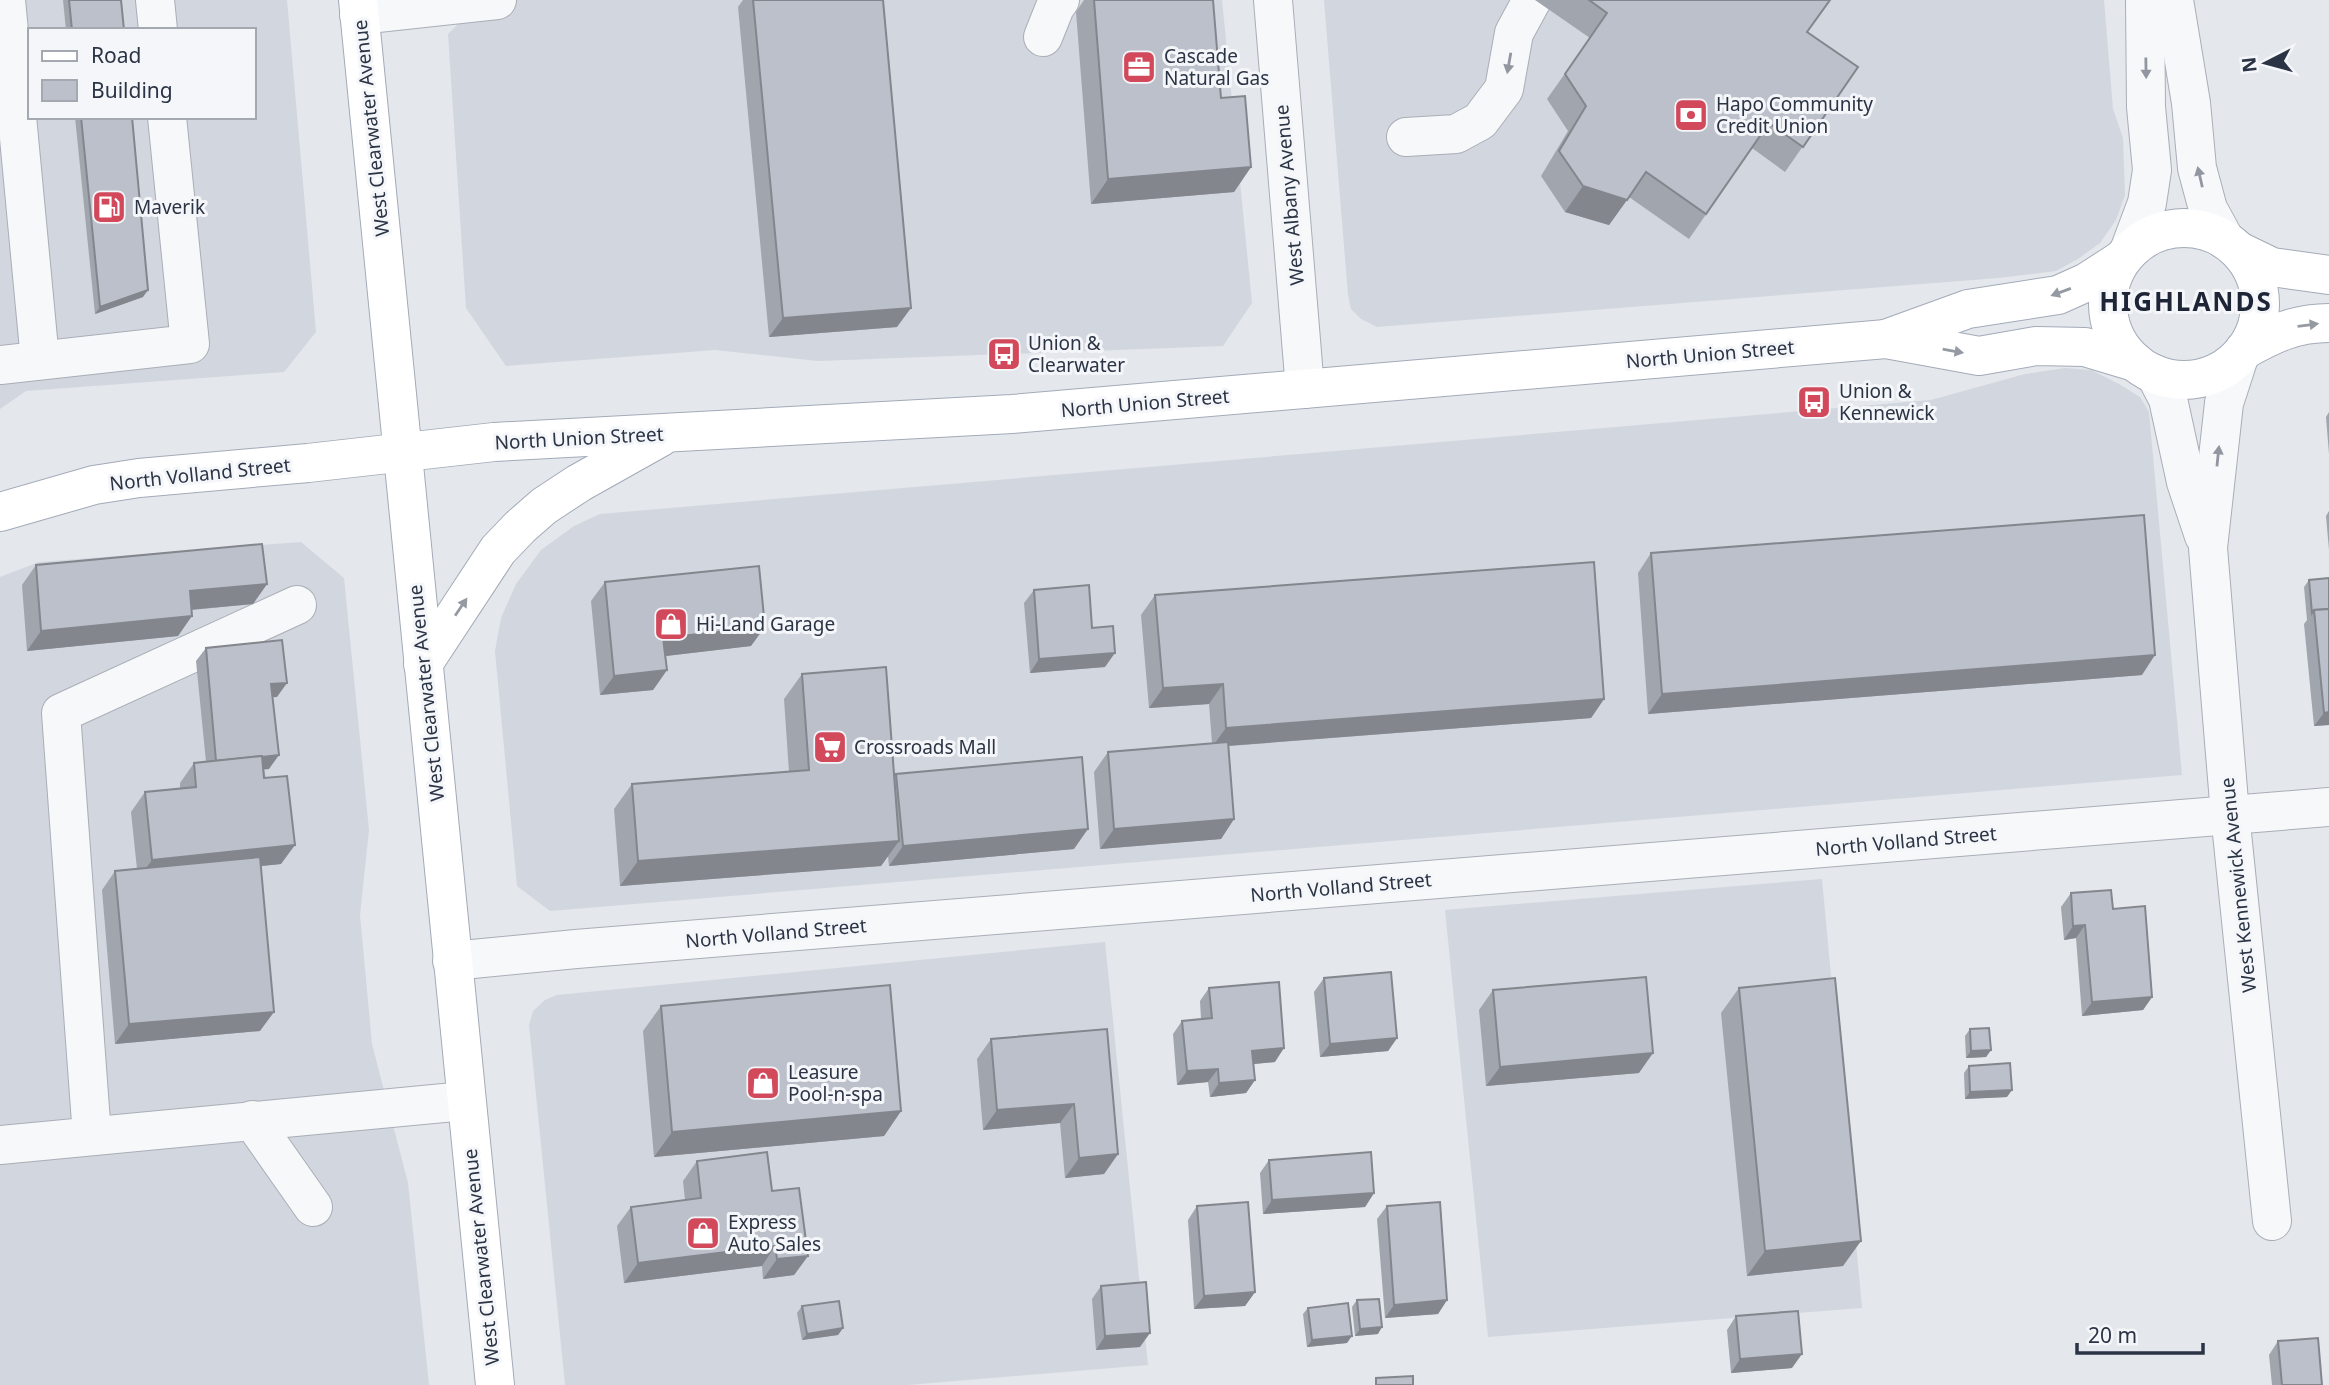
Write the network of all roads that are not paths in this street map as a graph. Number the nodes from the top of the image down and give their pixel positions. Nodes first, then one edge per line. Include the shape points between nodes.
1 (6, 0) edge
2 (155, 0) edge
3 (497, 0) edge
4 (1060, 0) edge
5 (1273, 0) edge
6 (1532, 0) edge
7 (2145, 0) edge
8 (2174, 0) edge
9 (359, 7) edge
10 (158, 28) edge
11 (1043, 37) dead end
12 (167, 119) edge
13 (1406, 137) dead end
14 (2233, 246) junction
15 (2125, 256) junction
16 (2329, 275) edge
17 (2329, 323) edge
18 (1886, 339) junction
19 (2241, 353) junction
20 (40, 360) junction
21 (0, 365) edge
22 (2145, 368) junction
23 (1305, 390) junction
24 (668, 433) junction
25 (403, 453) junction
26 (0, 512) edge
27 (2208, 548) junction
28 (297, 605) dead end
29 (423, 664) junction
30 (2329, 807) edge
31 (2230, 814) junction
32 (452, 961) junction
33 (465, 1101) junction
34 (252, 1121) junction
35 (92, 1136) junction
36 (0, 1145) edge
37 (313, 1207) dead end
38 (2273, 1221) dead end
39 (495, 1385) edge

1 - 20 street
2 - 10 street
3 - 9 street
4 - 11 street
5 - 23 street, West Albany Avenue
6 -> 13 street via 1514,33 1504,89 1480,121 1456,134
7 -> 15 street via 2152,170 2147,203
14 -> 8 street via 2208,209 2197,168
9 - 25 main road, West Clearwater Avenue
12 - 20 street via 190,344
14 - 15 main road via 2201,229 2175,228 2150,235
14 - 16 main road via 2272,267
14 - 19 main road via 2253,271 2260,293 2259,316
15 -> 18 main road, North Union Street via 2087,282 2057,295 1968,309
15 - 22 main road via 2111,281 2111,326 2120,346
19 -> 17 main road via 2282,330
18 -> 22 main road, North Union Street via 1979,356 2036,346 2085,347
18 - 23 main road, North Union Street
19 - 22 main road via 2221,370 2200,379 2177,380
27 -> 19 street, West Kennewick Avenue via 2224,403
20 - 21 street
22 - 27 street, West Kennewick Avenue via 2168,399 2186,482
23 - 24 main road, North Union Street via 1012,414
24 - 25 main road, North Union Street via 494,442
29 -> 24 main road via 498,550 520,527 579,483
25 - 26 main road, North Volland Street via 139,478 83,488
25 - 29 main road, West Clearwater Avenue
27 - 31 street, West Kennewick Avenue
28 - 35 street via 61,713
29 - 32 main road, West Clearwater Avenue
30 - 31 street, North Volland Street
31 - 32 street, North Volland Street
31 - 38 street, West Kennewick Avenue
32 - 33 main road, West Clearwater Avenue
33 - 34 street
33 - 39 main road, West Clearwater Avenue
34 - 35 street
34 - 37 street
35 - 36 street

